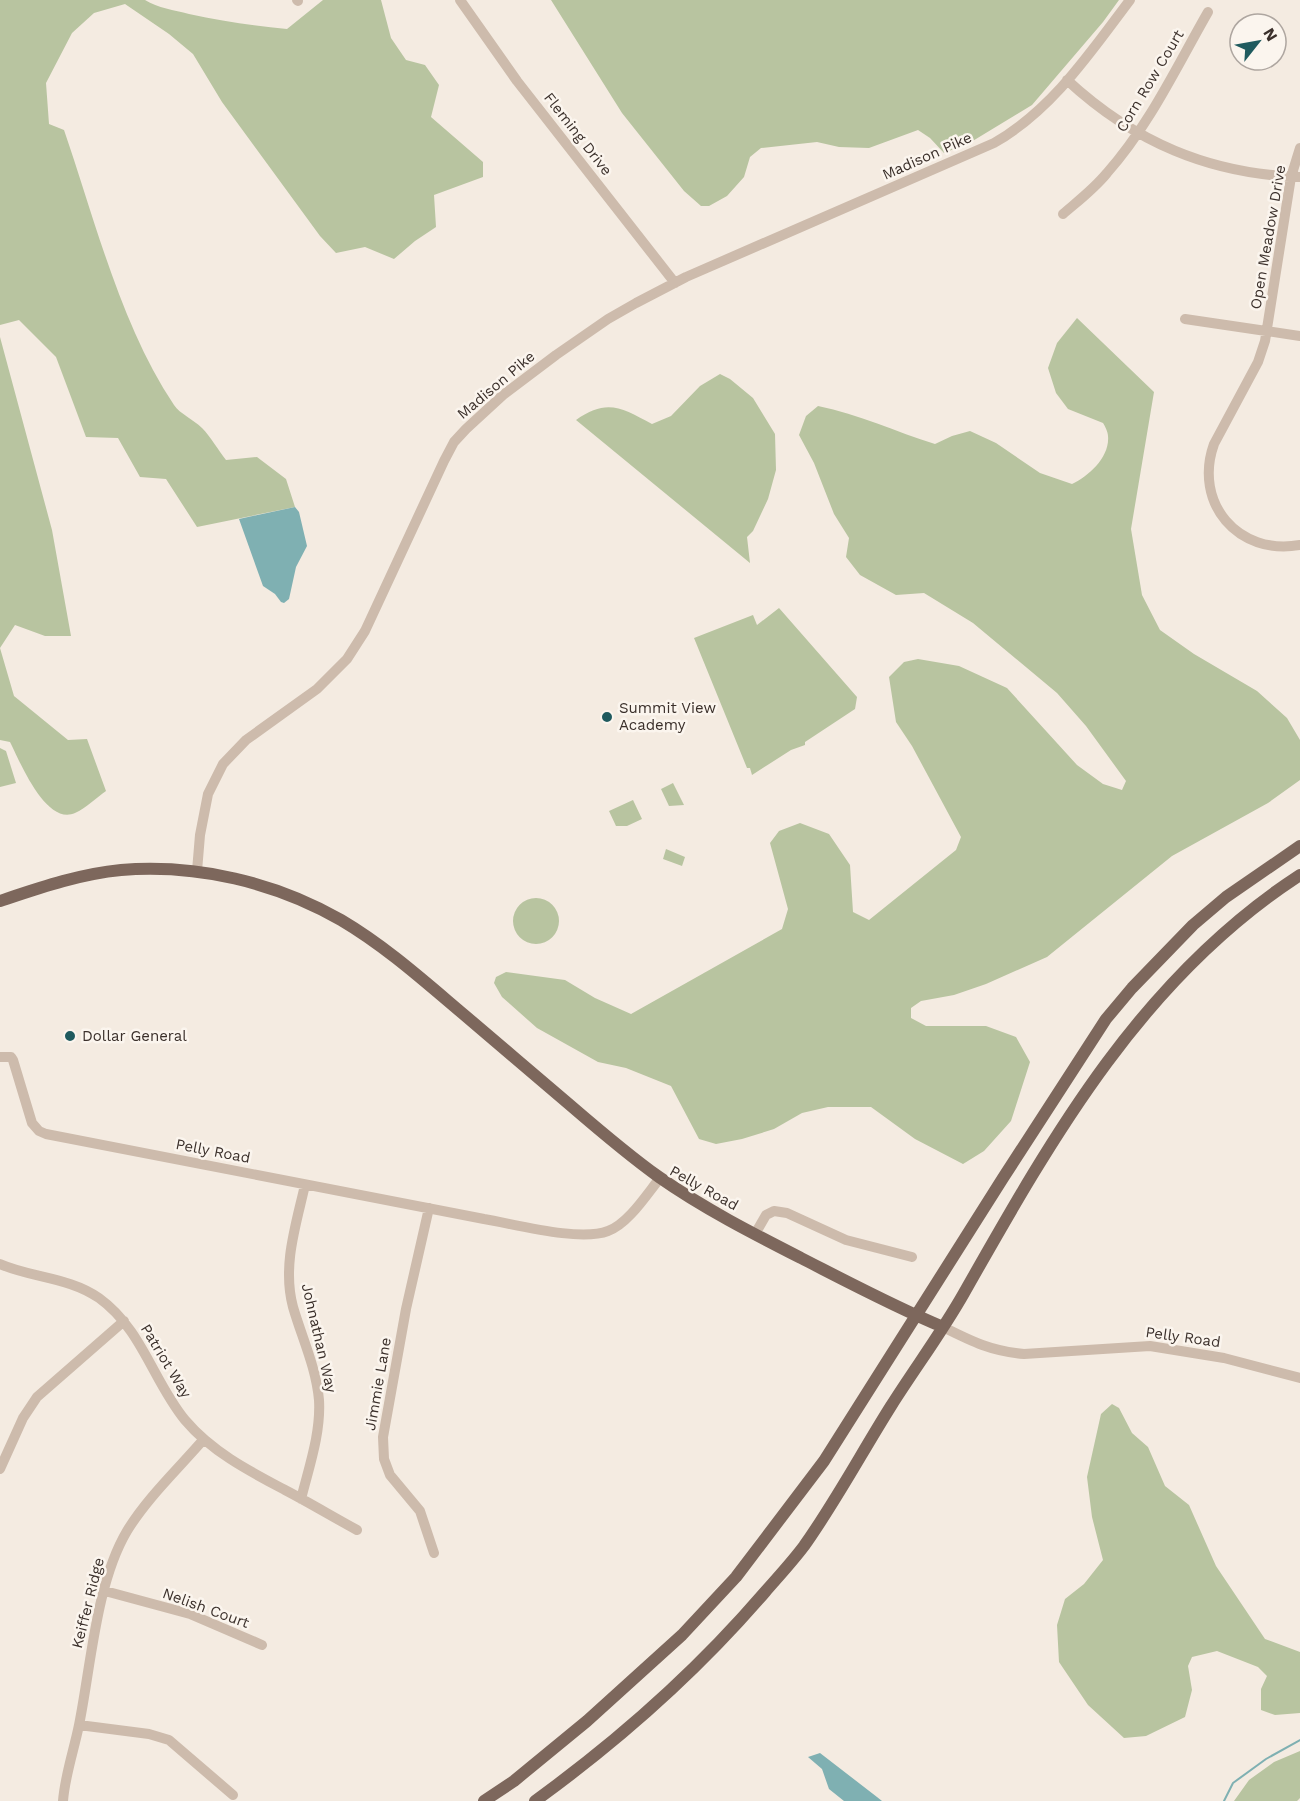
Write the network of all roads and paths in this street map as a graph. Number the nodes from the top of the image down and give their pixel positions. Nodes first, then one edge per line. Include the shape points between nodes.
1 (460, 0) edge
2 (1130, 0) edge
3 (1208, 12) dead end
4 (1067, 80) junction
5 (1138, 133) junction
6 (1300, 148) edge
7 (1296, 177) edge
8 (1063, 214) dead end
9 (675, 283) junction
10 (1185, 319) dead end
11 (1267, 332) junction
12 (1300, 336) edge
13 (1300, 544) edge
14 (1300, 846) edge
15 (197, 871) junction
16 (1300, 875) edge
17 (0, 902) edge
18 (0, 1057) edge
19 (660, 1178) junction
20 (305, 1185) junction
21 (429, 1208) junction
22 (754, 1234) junction
23 (912, 1257) dead end
24 (0, 1264) edge
25 (917, 1316) junction
26 (124, 1321) junction
27 (944, 1327) junction
28 (1300, 1378) edge
29 (204, 1440) junction
30 (0, 1468) edge
31 (301, 1499) junction
32 (357, 1530) dead end
33 (434, 1553) dead end
34 (105, 1591) junction
35 (262, 1644) dead end
36 (79, 1725) junction
37 (233, 1795) dead end
38 (63, 1801) edge
39 (484, 1801) edge
40 (535, 1801) edge

1 - 9 street, Fleming Drive via 517,81
2 - 4 street, Madison Pike
3 - 5 street, Corn Row Court
4 - 5 street
4 - 9 street, Madison Pike via 1013,132 994,143
5 - 7 street via 1207,163
5 - 8 street, Corn Row Court via 1095,187
6 - 7 street, Open Meadow Drive
7 - 11 street, Open Meadow Drive
9 - 15 street, Madison Pike via 608,319 556,355 496,400 454,442 365,631 347,659 317,689 246,740 223,764 208,794
10 - 11 street
11 - 12 street, Open Meadow Drive
11 - 13 street, Open Meadow Drive via 1258,362 1214,444 1208,481 1217,508 1238,532 1259,544
14 - 25 main road via 1193,925 1106,1019
15 - 17 main road via 121,870 51,884
15 - 19 main road via 280,892 357,930 430,985
16 - 27 main road via 1214,941 1155,1000 1119,1045 1078,1102
18 - 20 street, Pelly Road via 13,1060 32,1123 46,1134
19 - 21 street, Pelly Road via 629,1216 609,1231 587,1234
19 - 22 main road, Pelly Road
20 - 21 street, Pelly Road
20 - 31 street, Johnathan Way via 291,1249 290,1287 315,1374 319,1417
21 - 33 street, Jimmie Lane via 383,1437 384,1459 390,1475 420,1511
22 - 23 street via 766,1215 774,1211 787,1213 846,1240
22 - 25 main road, Pelly Road
24 - 26 street, Patriot Way via 79,1287 96,1296
25 - 27 main road, Pelly Road
25 - 39 main road via 824,1461 736,1577 682,1635 587,1720
26 - 29 street, Patriot Way via 174,1405
26 - 30 street via 37,1397
27 - 28 street, Pelly Road via 1004,1352 1150,1346 1224,1358
27 - 40 main road via 803,1547 745,1616 618,1735
29 - 31 street, Patriot Way via 246,1470
29 - 34 street, Keiffer Ridge via 136,1517 117,1550
31 - 32 street, Patriot Way
34 - 35 street, Nelish Court via 190,1614
34 - 36 street, Keiffer Ridge
36 - 37 street via 169,1740
36 - 38 street, Keiffer Ridge

